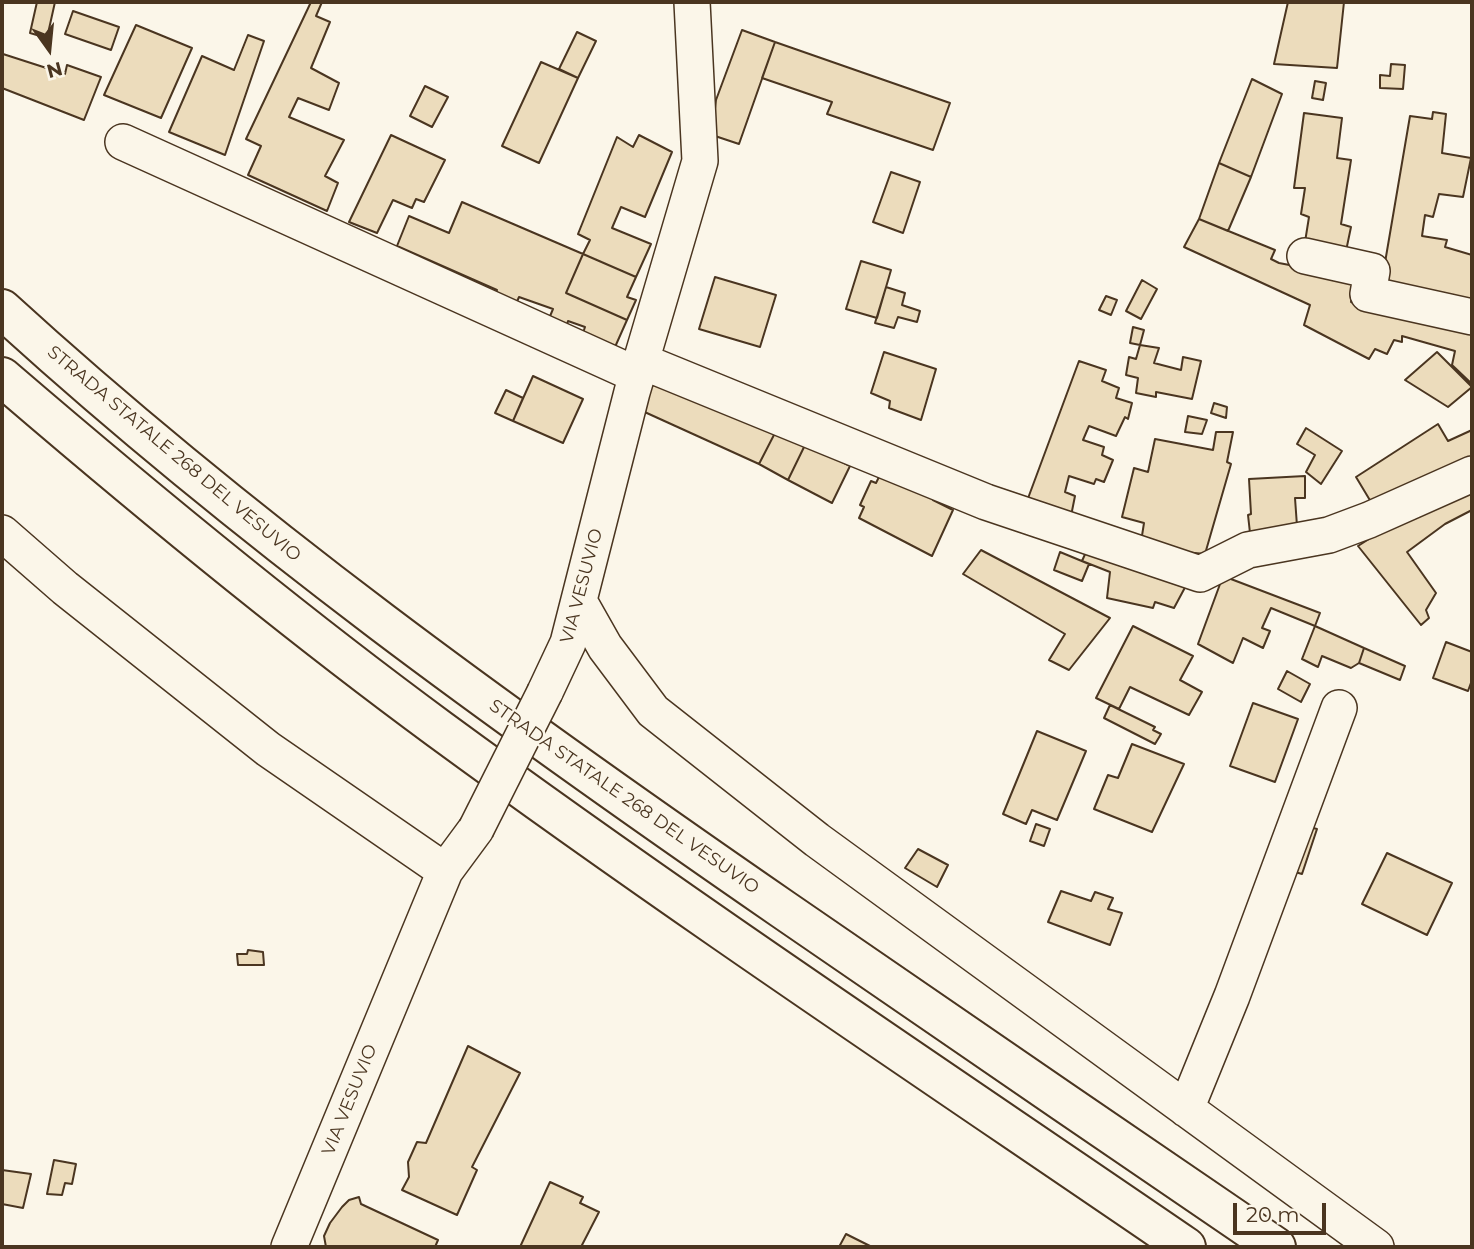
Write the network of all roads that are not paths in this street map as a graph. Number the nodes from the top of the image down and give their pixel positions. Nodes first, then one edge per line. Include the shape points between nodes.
1 (692, 2) edge
2 (123, 142) dead end
3 (1306, 256) dead end
4 (2, 309) edge
5 (1472, 317) edge
6 (639, 368) junction
7 (2, 377) edge
8 (1472, 474) edge
9 (2, 533) edge
10 (579, 601) junction
11 (1339, 708) dead end
12 (444, 871) junction
13 (1186, 1109) junction
14 (289, 1247) edge
15 (1186, 1247) edge
16 (1276, 1247) edge
17 (1376, 1247) edge

1 - 6 street, VIA VESUVIO via 700,161
2 - 6 street
3 - 5 street via 1372,271 1368,295
4 - 16 highway, STRADA STATALE 268 DEL VESUVIO via 306,564 470,689
6 - 8 street via 986,502 1200,574 1248,550 1329,535
6 - 10 street, VIA VESUVIO
7 - 15 highway via 272,602 439,729
9 - 12 street via 268,749
10 - 12 street, VIA VESUVIO, bridge via 568,643 545,692 476,829
10 - 13 street via 605,647 653,711 817,840
11 - 13 street
12 - 14 street, VIA VESUVIO
13 - 17 street

